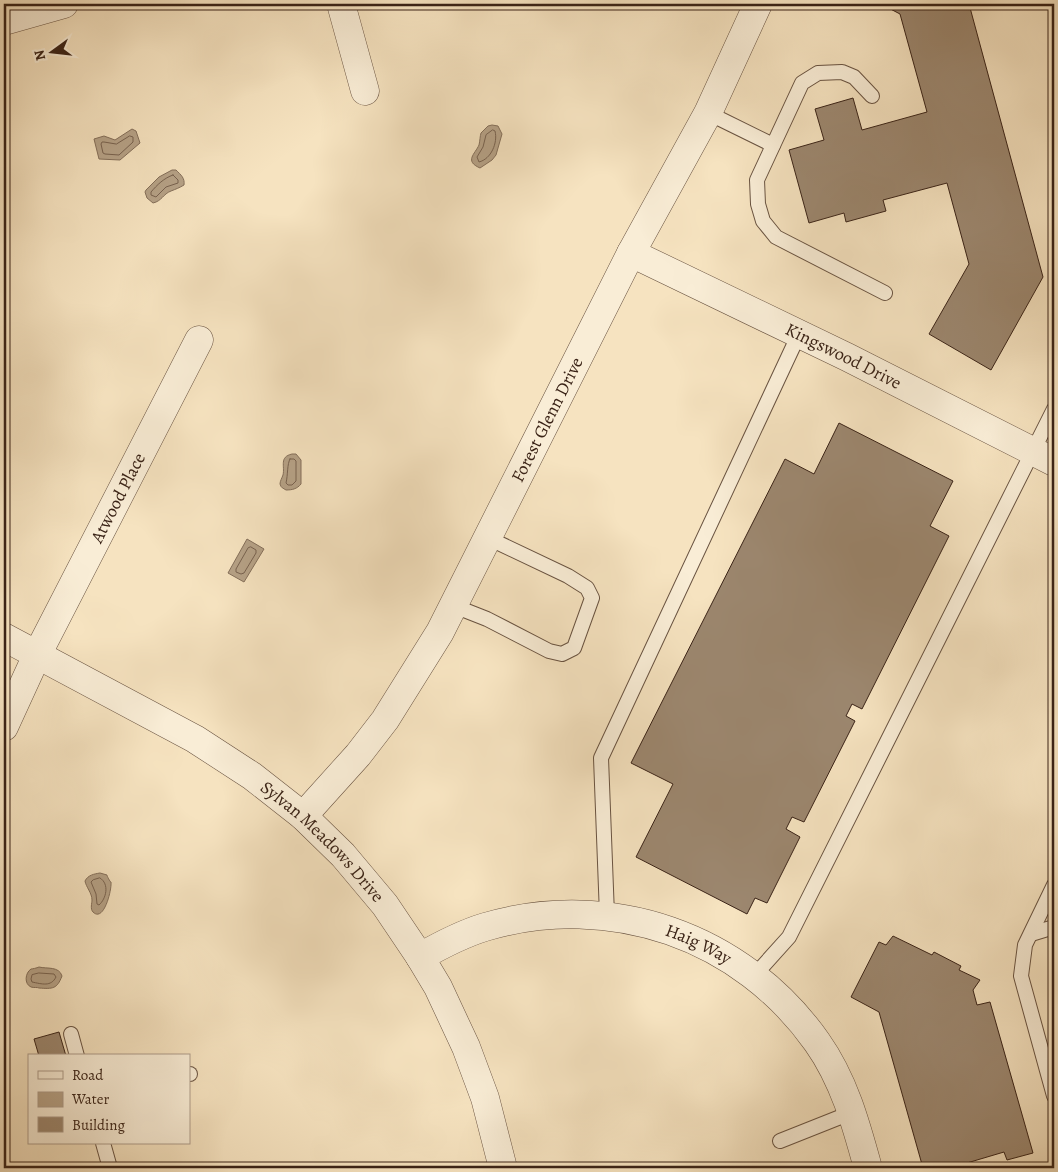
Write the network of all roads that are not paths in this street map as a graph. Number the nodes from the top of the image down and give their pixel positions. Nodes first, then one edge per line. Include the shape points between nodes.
1 (64, 4) edge
2 (341, 4) edge
3 (758, 4) edge
4 (4, 21) edge
5 (364, 91) dead end
6 (872, 96) dead end
7 (708, 113) junction
8 (773, 144) junction
9 (631, 253) junction
10 (885, 293) dead end
11 (799, 334) junction
12 (199, 340) dead end
13 (1054, 410) edge
14 (1043, 456) edge
15 (488, 538) junction
16 (454, 606) junction
17 (4, 638) edge
18 (37, 655) junction
19 (4, 727) edge
20 (303, 816) junction
21 (1054, 885) edge
22 (608, 916) junction
23 (1054, 927) edge
24 (1031, 934) junction
25 (420, 957) junction
26 (754, 976) junction
27 (71, 1034) dead end
28 (76, 1054) edge
29 (1054, 1096) edge
30 (852, 1112) junction
31 (780, 1142) dead end
32 (103, 1144) edge
33 (110, 1168) edge
34 (503, 1168) edge
35 (868, 1168) edge

1 - 4 street
2 - 5 street
3 - 7 street, Forest Glenn Drive
6 - 8 lane via 854,77 842,72 818,73 802,83
7 - 8 lane
7 - 9 street, Forest Glenn Drive
8 - 10 lane via 757,180 758,204 764,221 776,237
9 - 11 street, Kingswood Drive
9 - 15 street, Forest Glenn Drive
11 - 14 street, Kingswood Drive
11 - 22 lane via 601,758
12 - 18 street, Atwood Place
13 - 14 lane
14 - 26 lane via 789,937
15 - 16 street, Forest Glenn Drive
15 - 16 lane via 587,588 592,598 574,648 562,654 549,651
16 - 20 street, Forest Glenn Drive via 384,720 358,756
17 - 18 street, Sylvan Meadows Drive
18 - 19 street, Atwood Place
18 - 20 street, Sylvan Meadows Drive via 195,739 252,776
20 - 25 street, Sylvan Meadows Drive via 343,855 385,905
21 - 24 lane
22 - 25 street, Haig Way via 530,916 485,927 446,942
22 - 26 street, Haig Way via 688,937 724,955
23 - 24 lane
24 - 29 lane via 1025,945 1021,976
25 - 34 street, Sylvan Meadows Drive via 466,1047 485,1098
26 - 30 street, Haig Way via 792,1011 818,1043 839,1079
27 - 28 lane
30 - 31 lane
30 - 35 street, Haig Way
32 - 33 lane

